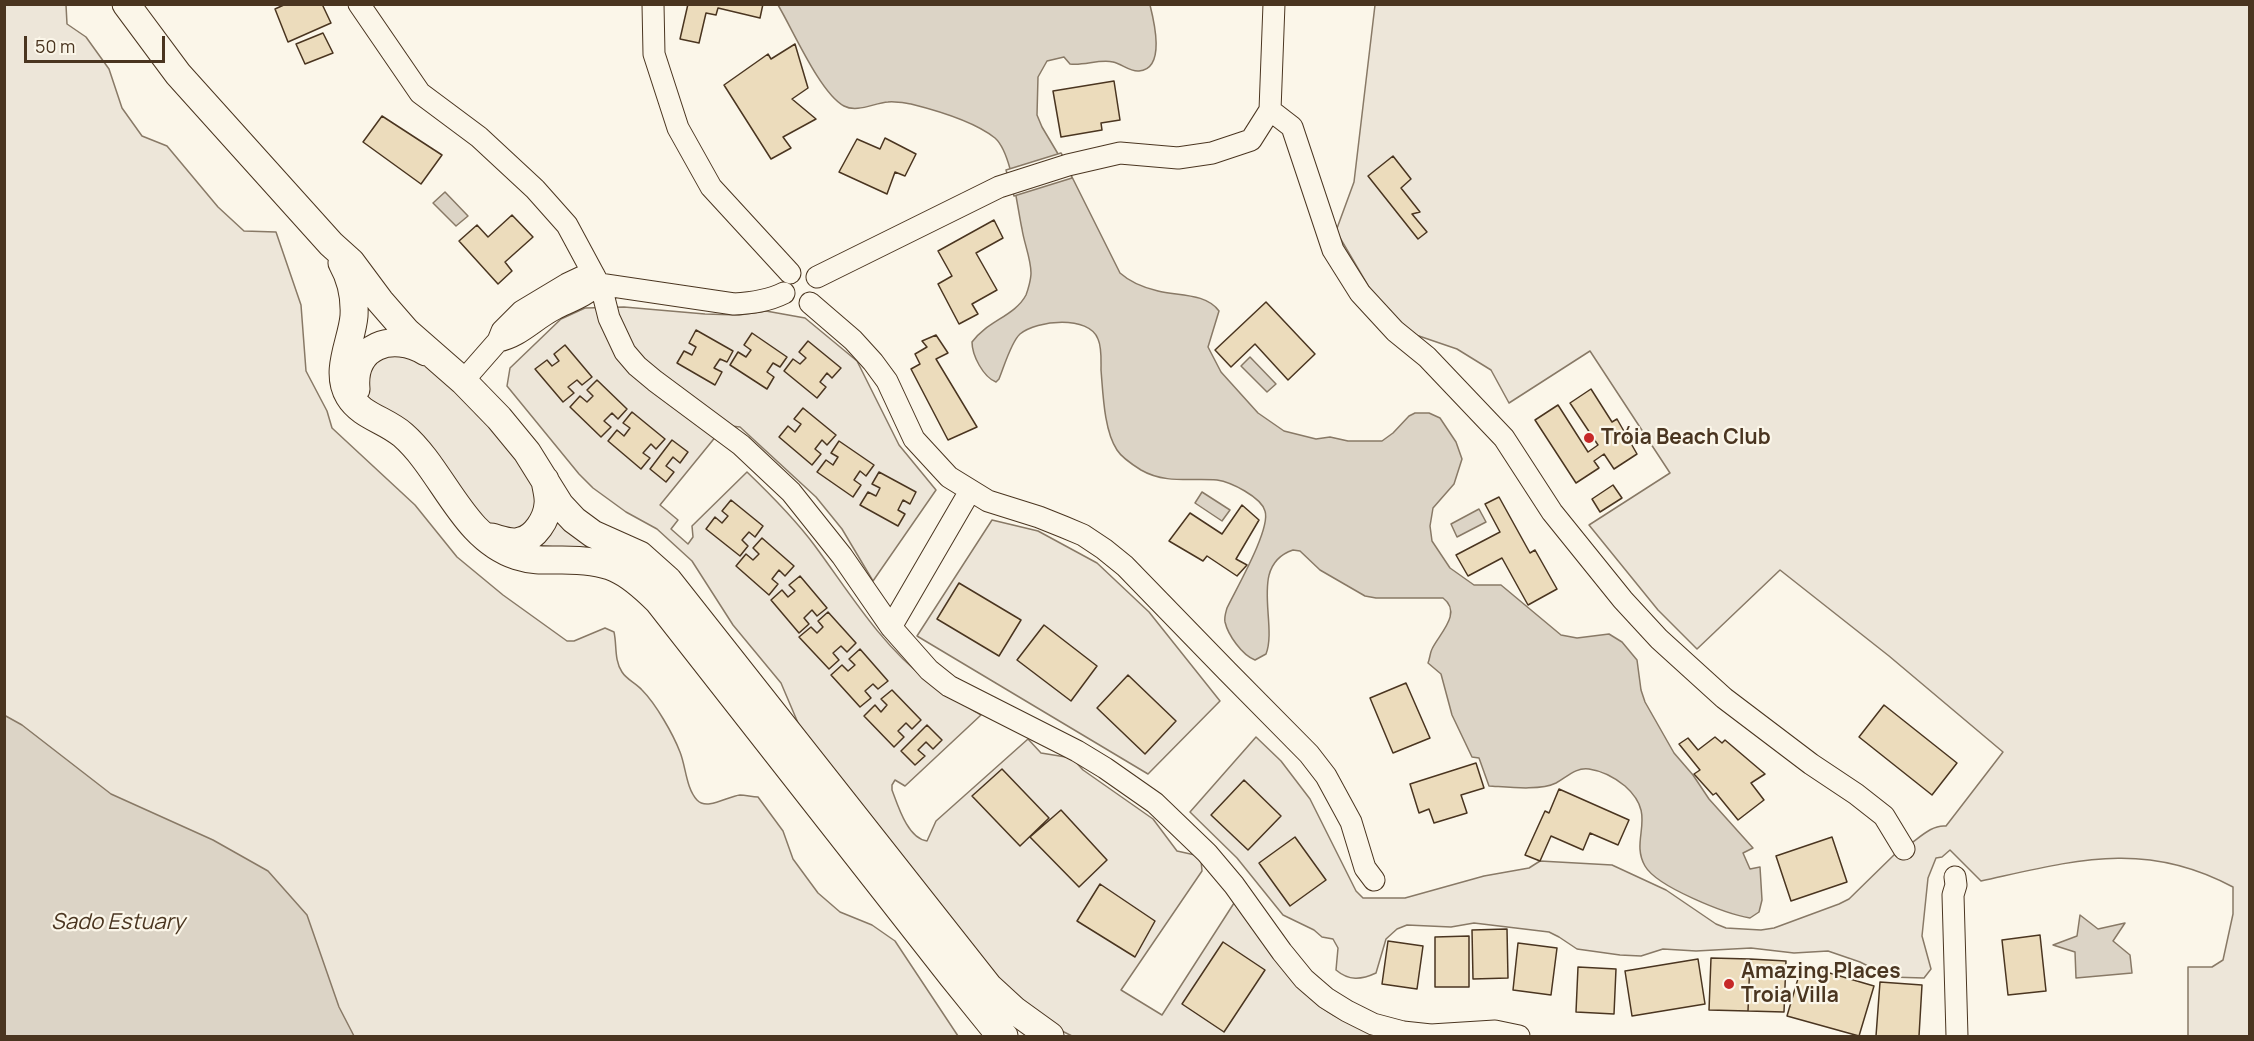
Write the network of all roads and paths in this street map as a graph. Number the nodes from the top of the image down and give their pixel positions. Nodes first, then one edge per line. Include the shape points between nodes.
1 (126, 4) edge
2 (359, 4) edge
3 (653, 4) edge
4 (1274, 4) edge
5 (1270, 110) junction
6 (331, 244) junction
7 (817, 277) junction
8 (597, 280) junction
9 (787, 283) junction
10 (810, 303) junction
11 (435, 357) junction
12 (464, 381) junction
13 (364, 411) junction
14 (544, 479) junction
15 (970, 491) junction
16 (484, 535) junction
17 (891, 627) junction
18 (1904, 849) dead end
19 (1955, 877) dead end
20 (1374, 879) dead end
21 (1004, 1036) edge
22 (1050, 1036) edge
23 (1519, 1036) edge
24 (1957, 1036) edge

1 - 6 main road via 178,74
2 - 8 street via 420,93 479,137 567,225
3 - 9 street via 654,54 678,128 711,187
4 - 5 street
5 - 7 street via 1251,140 1212,153 1178,158 1120,153 1068,165 999,187
5 - 18 street via 1292,127 1333,250 1360,293 1504,438 1552,512 1623,600 1724,698 1884,816
6 - 11 main road via 351,262 407,332
6 - 13 main road via 353,294 354,315 344,380 347,394
7 - 9 street via 809,270 797,269
7 - 10 street via 819,293
8 - 9 street via 734,304 774,298
8 - 12 street via 584,276 522,311
8 - 17 street via 625,352 791,492
9 - 10 street via 787,298 796,304
10 - 15 street via 873,362 888,381 914,439 949,477
11 - 12 main road
11 - 13 main road via 417,346 401,343 374,347 365,355 355,379
12 - 14 main road via 527,452
13 - 16 main road via 403,435
14 - 16 main road via 548,504 545,517 530,536 520,542
14 - 22 main road via 574,520 593,534 640,555 668,580 989,987
15 - 17 street
15 - 20 street via 1083,536 1125,566 1309,754 1340,799 1365,868
16 - 21 main road via 517,556 591,560 615,567 639,582
17 - 23 street via 929,670 949,686 1077,751 1155,803 1207,854 1304,979 1326,998 1373,1024 1403,1032 1431,1035 1495,1031
19 - 24 street

